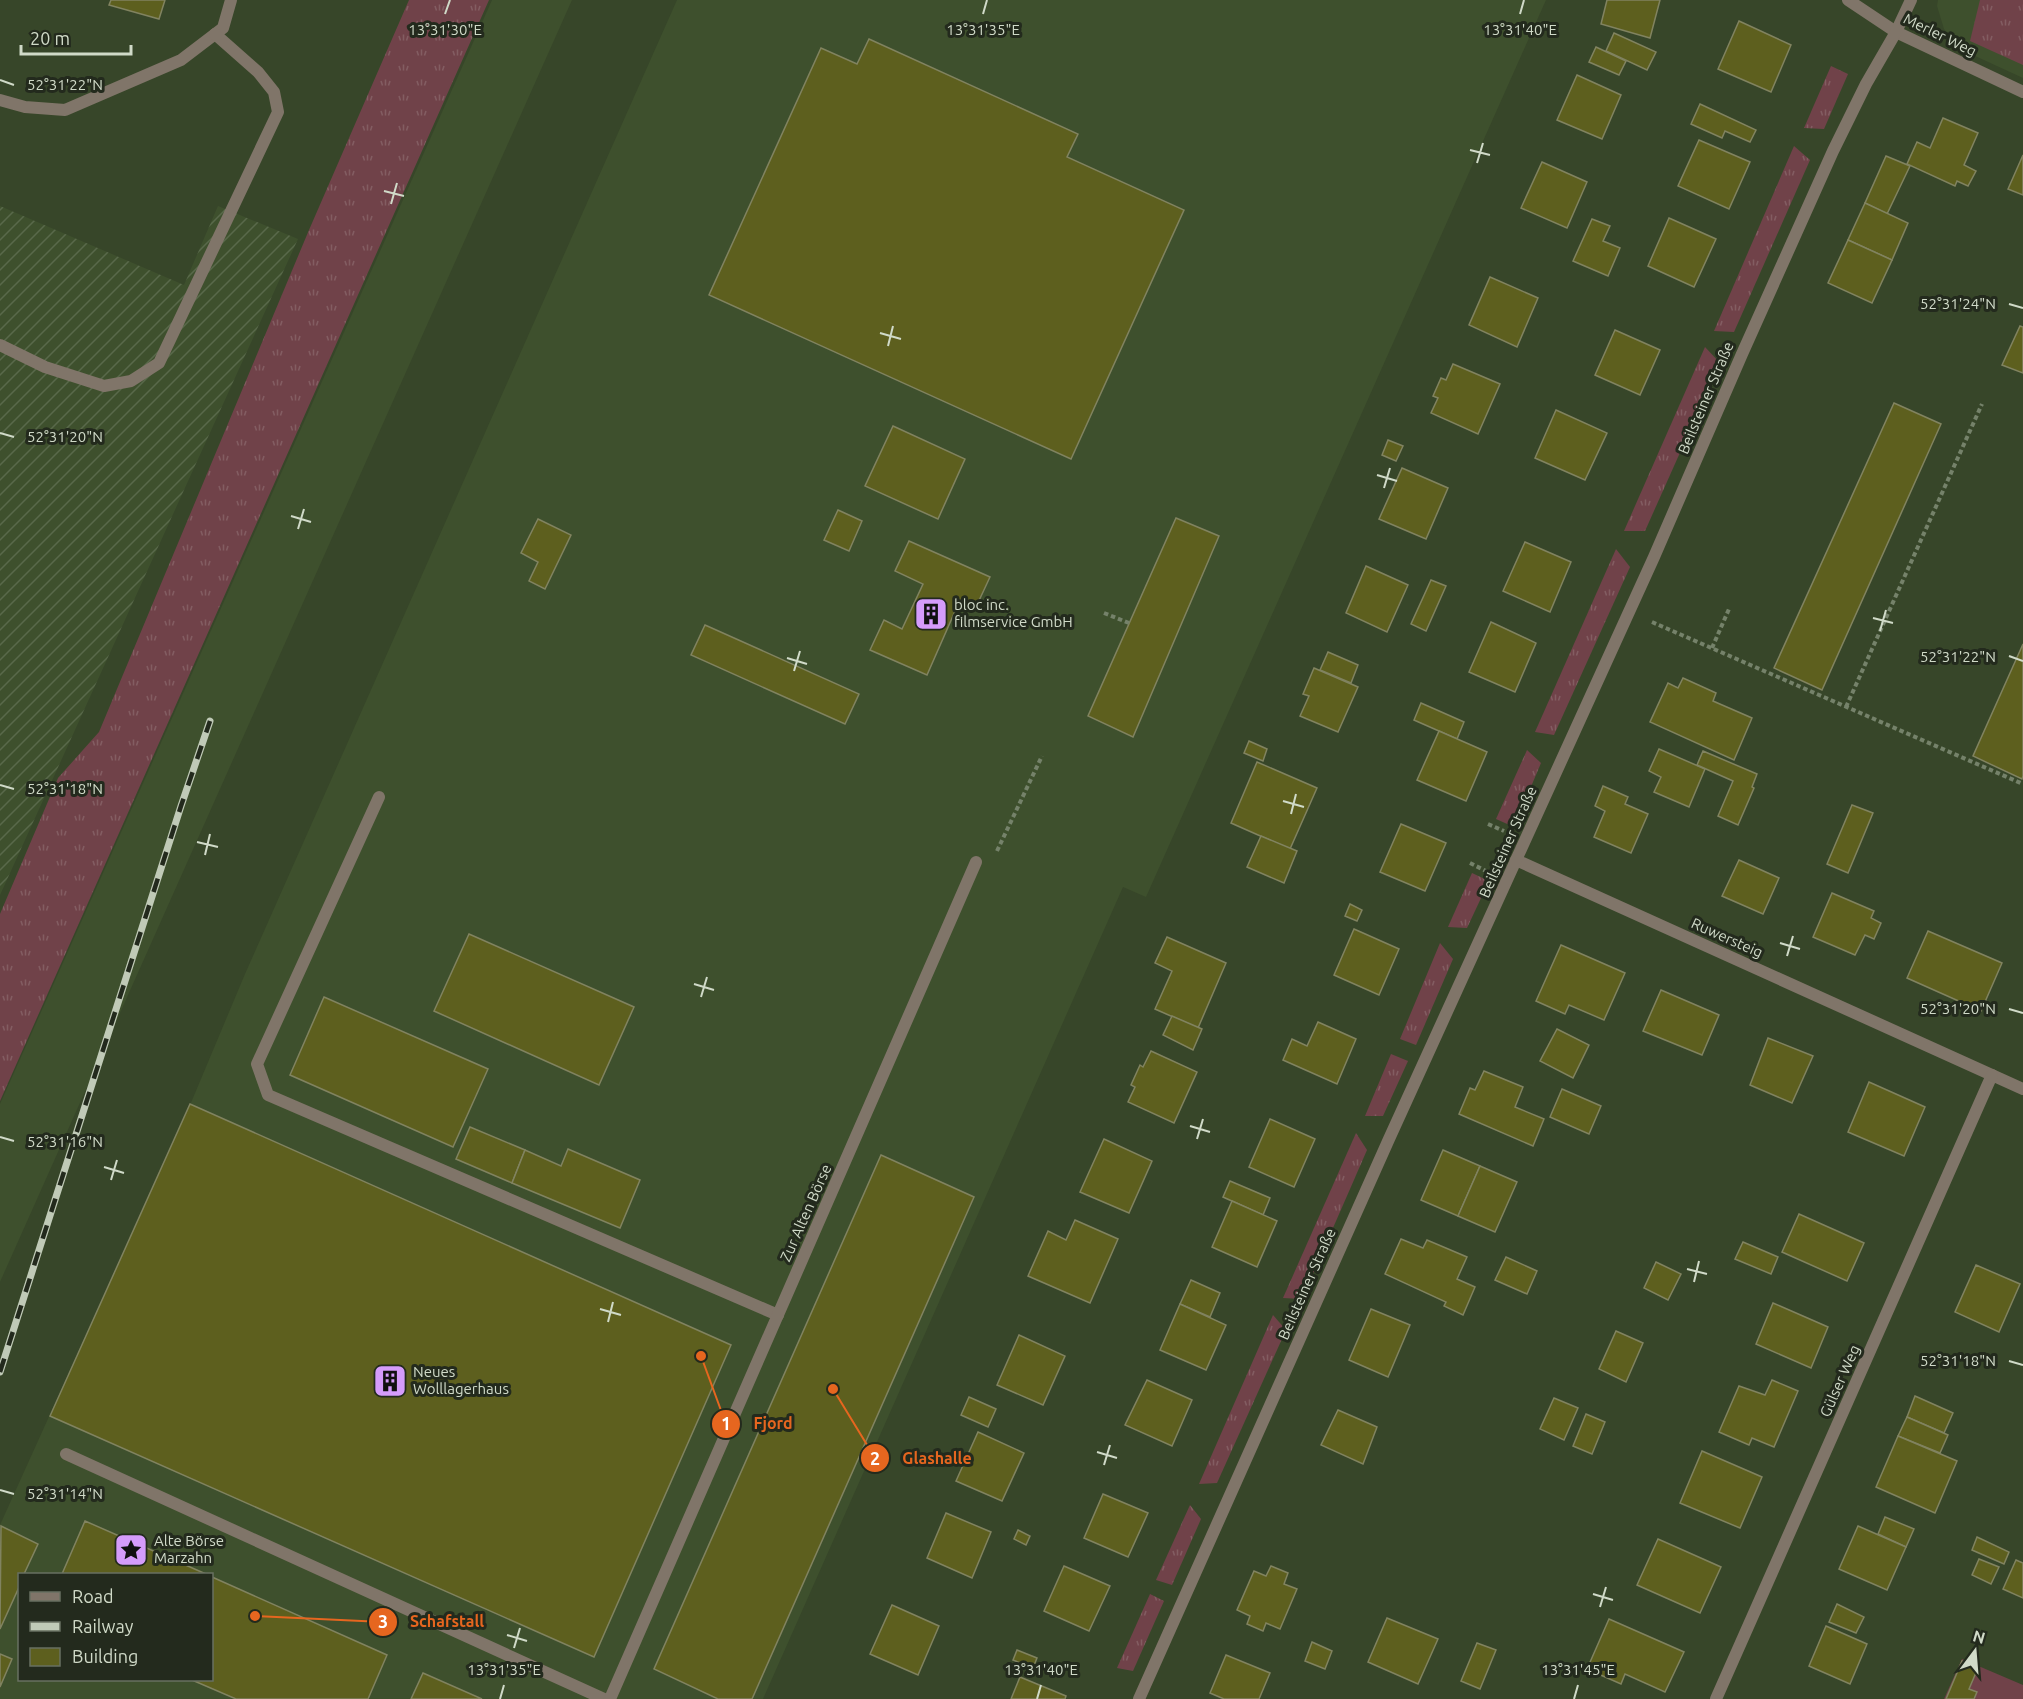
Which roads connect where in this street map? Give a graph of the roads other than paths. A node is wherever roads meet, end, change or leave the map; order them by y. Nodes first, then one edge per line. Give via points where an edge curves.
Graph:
1 (231, 0) edge
2 (1848, 0) edge
3 (1911, 0) edge
4 (1896, 32) junction
5 (215, 34) junction
6 (2023, 92) edge
7 (0, 100) edge
8 (0, 345) edge
9 (379, 797) dead end
10 (1516, 860) junction
11 (976, 862) road end
12 (1992, 1075) junction
13 (2023, 1089) edge
14 (778, 1315) junction
15 (66, 1454) dead end
16 (604, 1699) edge
17 (610, 1699) edge
18 (1139, 1699) edge
19 (1716, 1699) edge

1 - 5 street via 223,28
2 - 4 street, Merler Weg
3 - 4 street, Beilsteiner Straße
4 - 6 street, Merler Weg
4 - 10 street, Beilsteiner Straße via 1833,151
5 - 7 street via 181,60 65,110 25,107
5 - 8 street via 258,72 274,92 278,112 159,363 131,381 104,386 45,367
9 - 14 street via 256,1064 268,1095
10 - 12 street, Ruwersteig
10 - 18 street, Beilsteiner Straße
11 - 14 street, Zur Alten Börse
12 - 13 street, Ruwersteig
12 - 19 street, Gülser Weg
14 - 17 street, Zur Alten Börse
15 - 16 street

